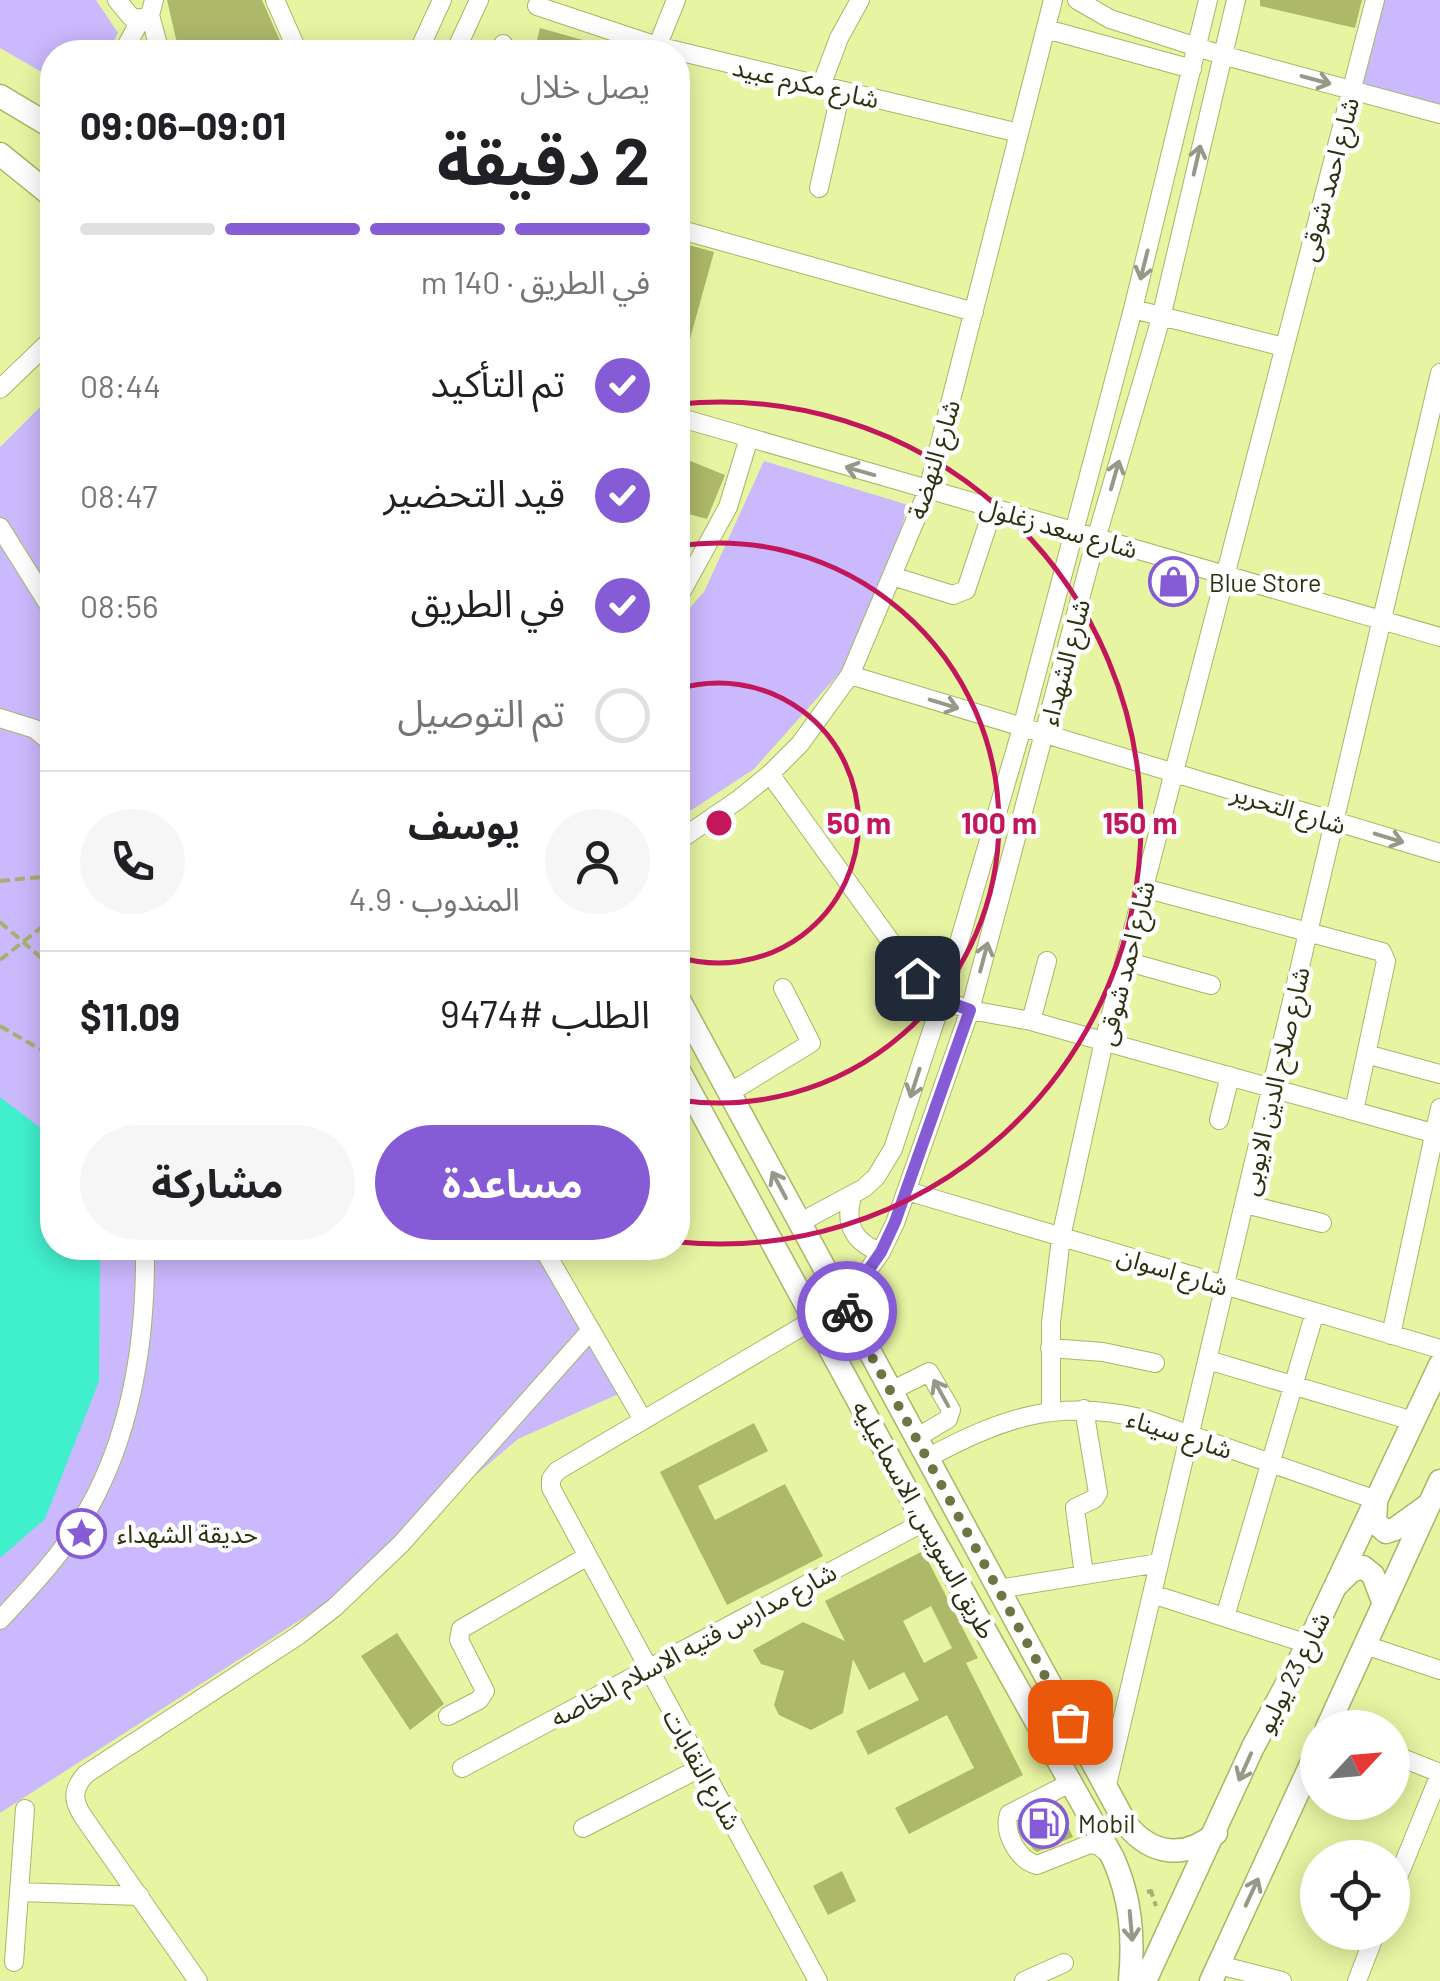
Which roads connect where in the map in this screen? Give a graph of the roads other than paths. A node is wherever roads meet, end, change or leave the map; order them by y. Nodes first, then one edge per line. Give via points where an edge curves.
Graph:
1 (117, 0) edge
2 (275, 0) edge
3 (442, 0) edge
4 (479, 0) edge
5 (676, 0) edge
6 (860, 0) edge
7 (1053, 0) edge
8 (1208, 0) edge
9 (1236, 0) edge
10 (1375, 0) edge
11 (1086, 3) edge
12 (537, 6) dead end
13 (148, 11) edge
14 (1046, 30) junction
15 (131, 40) edge
16 (156, 40) edge
17 (293, 40) edge
18 (424, 40) edge
19 (460, 40) edge
20 (629, 40) edge
21 (660, 40) edge
22 (1196, 45) junction
23 (1222, 55) junction
24 (690, 57) edge
25 (1192, 69) junction
26 (822, 86) junction
27 (1352, 90) junction
28 (842, 91) junction
29 (0, 96) edge
30 (1440, 114) edge
31 (40, 120) edge
32 (1019, 133) junction
33 (0, 154) edge
34 (40, 186) edge
35 (818, 188) dead end
36 (690, 232) edge
37 (1134, 308) junction
38 (974, 312) junction
39 (1161, 318) junction
40 (1284, 347) junction
41 (40, 351) edge
42 (1440, 372) edge
43 (0, 389) edge
44 (690, 421) edge
45 (749, 438) junction
46 (928, 490) junction
47 (993, 508) junction
48 (0, 527) edge
49 (1072, 532) junction
50 (1096, 539) junction
51 (1224, 574) junction
52 (690, 576) edge
53 (892, 576) junction
54 (40, 591) edge
55 (1382, 619) junction
56 (1440, 637) edge
57 (850, 676) junction
58 (0, 718) edge
59 (1022, 728) junction
60 (40, 733) edge
61 (1045, 734) junction
62 (770, 774) junction
63 (1174, 774) junction
64 (1335, 822) junction
65 (690, 833) edge
66 (1440, 853) edge
67 (1144, 888) junction
68 (1309, 932) junction
69 (1047, 960) dead end
70 (1125, 961) junction
71 (1211, 985) dead end
72 (783, 988) dead end
73 (942, 1000) junction
74 (970, 1010) junction
75 (690, 1020) edge
76 (1031, 1021) junction
77 (1104, 1041) junction
78 (1366, 1054) junction
79 (1440, 1074) edge
80 (1230, 1076) junction
81 (1272, 1088) junction
82 (690, 1091) edge
83 (729, 1093) junction
84 (1440, 1108) edge
85 (1354, 1111) junction
86 (1218, 1120) dead end
87 (1437, 1134) edge
88 (906, 1191) junction
89 (852, 1197) junction
90 (1245, 1204) junction
91 (799, 1223) junction
92 (1322, 1224) dead end
93 (1061, 1237) junction
94 (881, 1252) junction
95 (145, 1260) edge
96 (550, 1260) edge
97 (1226, 1286) junction
98 (844, 1305) junction
99 (1315, 1312) junction
100 (815, 1319) junction
101 (591, 1330) junction
102 (1391, 1335) junction
103 (1050, 1348) junction
104 (1440, 1350) edge
105 (1208, 1360) junction
106 (1156, 1363) dead end
107 (1440, 1364) edge
108 (1294, 1386) junction
109 (891, 1391) junction
110 (1084, 1409) junction
111 (1051, 1410) junction
112 (642, 1418) junction
113 (1413, 1421) junction
114 (1190, 1435) junction
115 (921, 1448) junction
116 (1271, 1463) junction
117 (1440, 1480) edge
118 (1376, 1500) junction
119 (1434, 1506) edge
120 (924, 1522) junction
121 (586, 1557) junction
122 (1160, 1563) junction
123 (1084, 1575) junction
124 (1335, 1587) junction
125 (998, 1589) junction
126 (1152, 1594) junction
127 (1384, 1604) junction
128 (1225, 1618) junction
129 (0, 1620) edge
130 (1308, 1644) junction
131 (1365, 1645) junction
132 (646, 1667) junction
133 (1440, 1670) edge
134 (1335, 1710) edge
135 (448, 1716) dead end
136 (1410, 1761) edge
137 (702, 1767) junction
138 (462, 1768) dead end
139 (1440, 1773) edge
140 (1072, 1782) junction
141 (1300, 1788) edge
142 (1106, 1789) junction
143 (24, 1809) dead end
144 (583, 1828) dead end
145 (1216, 1832) junction
146 (1138, 1838) junction
147 (1410, 1847) edge
148 (1113, 1858) junction
149 (18, 1892) junction
150 (140, 1896) junction
151 (1369, 1950) edge
152 (14, 1962) dead end
153 (1064, 1963) dead end
154 (1215, 1973) edge
155 (198, 1981) edge
156 (818, 1981) edge
157 (1024, 1981) edge
158 (1130, 1981) edge
159 (1145, 1981) edge
160 (1282, 1981) edge
161 (1356, 1981) edge

1 - 13 street via 131,17
2 - 17 street
3 - 18 street
4 - 19 street
5 - 21 street
6 - 26 street
7 - 14 street, شارع النهضة
8 - 22 street, شارع الشهداء
9 - 23 street, شارع الشهداء
10 - 27 street, شارع احمد شوقى
11 - 22 street via 1110,18
12 - 20 street, شارع مكرم عبيد
13 - 15 street
13 - 16 street
14 - 25 street
14 - 32 street, شارع النهضة
22 - 23 street
22 - 25 street, شارع الشهداء
23 -> 27 street
39 -> 23 street, شارع الشهداء
24 - 26 street, شارع مكرم عبيد
25 -> 37 street, شارع الشهداء
26 - 28 street, شارع مكرم عبيد
27 - 30 street
27 - 40 street, شارع احمد شوقى
28 - 32 street, شارع مكرم عبيد
28 - 35 street
29 - 31 main road
32 - 38 street, شارع النهضة
33 - 34 main road
36 - 38 street
37 - 39 street
37 - 49 street, شارع الشهداء
38 - 46 street, شارع النهضة
39 - 40 street
50 -> 39 street, شارع الشهداء
40 - 51 street, شارع احمد شوقى
41 - 43 street
42 - 55 street, شارع صلاح الدين الايوبى
44 - 45 street, شارع سعد زغلول
46 -> 45 street, شارع سعد زغلول
45 - 52 street via 728,507
46 - 47 street, شارع سعد زغلول
46 - 53 street, شارع النهضة
47 - 49 street, شارع سعد زغلول
47 - 53 street via 966,590 954,595
48 - 54 street
49 - 50 street, شارع سعد زغلول
49 - 59 street, شارع الشهداء
50 - 51 street, شارع سعد زغلول
50 - 61 street, شارع الشهداء
51 - 55 street, شارع سعد زغلول
51 - 63 street, شارع احمد شوقى
53 - 57 street, شارع النهضة
55 - 56 street, شارع سعد زغلول
55 - 64 street, شارع صلاح الدين الايوبى
57 -> 59 street, شارع التحرير
57 - 62 street, شارع النهضة
58 - 60 street
59 - 61 street, شارع التحرير
59 - 73 street, شارع الشهداء
61 - 63 street, شارع التحرير
74 -> 61 street, شارع الشهداء
62 - 65 street, شارع النهضة
62 - 73 street via 917,978
63 - 64 street, شارع التحرير
63 - 67 street, شارع احمد شوقى
64 -> 66 street, شارع التحرير
64 - 68 street, شارع صلاح الدين الايوبى
67 - 68 street
67 - 70 street, شارع احمد شوقى
68 - 78 street via 1385,956
68 - 81 street, شارع صلاح الدين الايوبى
69 - 76 street
70 - 71 street
70 - 77 street, شارع احمد شوقى
72 - 83 street via 812,1042
73 - 74 street
73 -> 89 street, شارع الشهداء via 893,1149 876,1177
74 - 76 street
74 - 88 street, شارع الشهداء
75 - 83 main road, طريق السويس, الاسماعيليه
76 - 77 street
77 - 80 street
77 - 93 street, شارع احمد شوقى
78 - 79 street
78 - 85 street
80 - 81 street
80 - 86 street
81 - 85 street
81 - 90 street, شارع صلاح الدين الايوبى
82 - 100 main road, طريق السويس, الاسماعيليه
91 -> 83 main road, طريق السويس, الاسماعيليه
84 - 87 street
85 - 87 street
87 - 102 street
88 - 93 street, شارع اسوان
88 - 94 street, شارع الشهداء
89 - 91 street, شارع الشهداء
89 - 94 street via 848,1211 856,1238
90 - 92 street
90 - 97 street, شارع صلاح الدين الايوبى
91 - 98 main road, طريق السويس, الاسماعيليه
93 - 97 street, شارع اسوان
93 - 103 street, شارع احمد شوقى
94 - 98 street, شارع الشهداء
95 - 129 street via 140,1346 114,1454 60,1553
96 - 101 street
97 - 99 street, شارع اسوان
97 - 105 street, شارع صلاح الدين الايوبى
98 - 109 main road, طريق السويس, الاسماعيليه
99 - 102 street, شارع اسوان
99 - 108 street
100 - 112 street
100 - 120 main road, طريق السويس, الاسماعيليه
101 - 112 street
101 - 150 street via 401,1544 335,1607 78,1782 76,1805
102 - 104 street, شارع اسوان
103 - 106 street
103 - 111 street, شارع احمد شوقى
105 - 108 street
105 - 114 street, شارع صلاح الدين الايوبى
107 - 113 main road, شارع 23 يوليو
108 - 113 street
108 - 116 street
109 - 115 main road, طريق السويس, الاسماعيليه
115 -> 109 street via 951,1410 929,1372
110 - 111 street, شارع سيناء
110 - 114 street, شارع سيناء via 1146,1419
110 - 123 street via 1098,1493 1075,1508
111 - 115 street, شارع سيناء
112 - 121 street, شارع النقابات via 551,1478 554,1498
113 - 118 main road, شارع 23 يوليو
114 - 116 street, شارع سيناء
114 - 122 street, شارع صلاح الدين الايوبى
115 - 125 main road, طريق السويس, الاسماعيليه
116 - 118 street, شارع سيناء
116 - 128 street
117 - 119 main road, شارع 23 يوليو
118 - 119 main road via 1375,1522 1386,1532
118 - 124 main road, شارع 23 يوليو
119 - 127 main road, شارع 23 يوليو
120 - 132 street, شارع مدارس فتيه الاسلام الخاصه
120 - 140 main road, طريق السويس, الاسماعيليه
121 - 132 street, شارع النقابات
121 - 135 street via 461,1629 459,1640 485,1691
122 - 123 street
122 - 126 street, شارع صلاح الدين الايوبى
123 - 125 street
124 - 127 main road via 1363,1568 1373,1575
124 - 130 main road, شارع 23 يوليو
125 - 142 main road, طريق السويس, الاسماعيليه
126 - 128 street
126 - 142 street, شارع صلاح الدين الايوبى
127 - 131 main road, شارع 23 يوليو
128 - 130 street
130 -> 145 main road, شارع 23 يوليو
131 - 133 street
131 - 134 main road, شارع 23 يوليو
132 - 137 street, شارع النقابات
132 - 138 street, شارع مدارس فتيه الاسلام الخاصه
136 - 139 street
137 - 144 street
137 - 156 street, شارع النقابات
139 - 147 street
140 - 148 main road, طريق السويس, الاسماعيليه
140 - 148 street via 1009,1814 1007,1830 1024,1860 1037,1865 1090,1844
154 -> 141 main road
142 - 146 main road, طريق السويس, الاسماعيليه
143 - 149 street
145 - 146 main road via 1175,1852
145 - 159 main road, شارع 23 يوليو
146 - 148 main road via 1126,1855
148 -> 158 main road, طريق السويس, الاسماعيليه via 1127,1896
149 - 150 street
149 - 152 street
150 - 155 street
151 - 161 street
153 - 157 street
154 - 160 street

